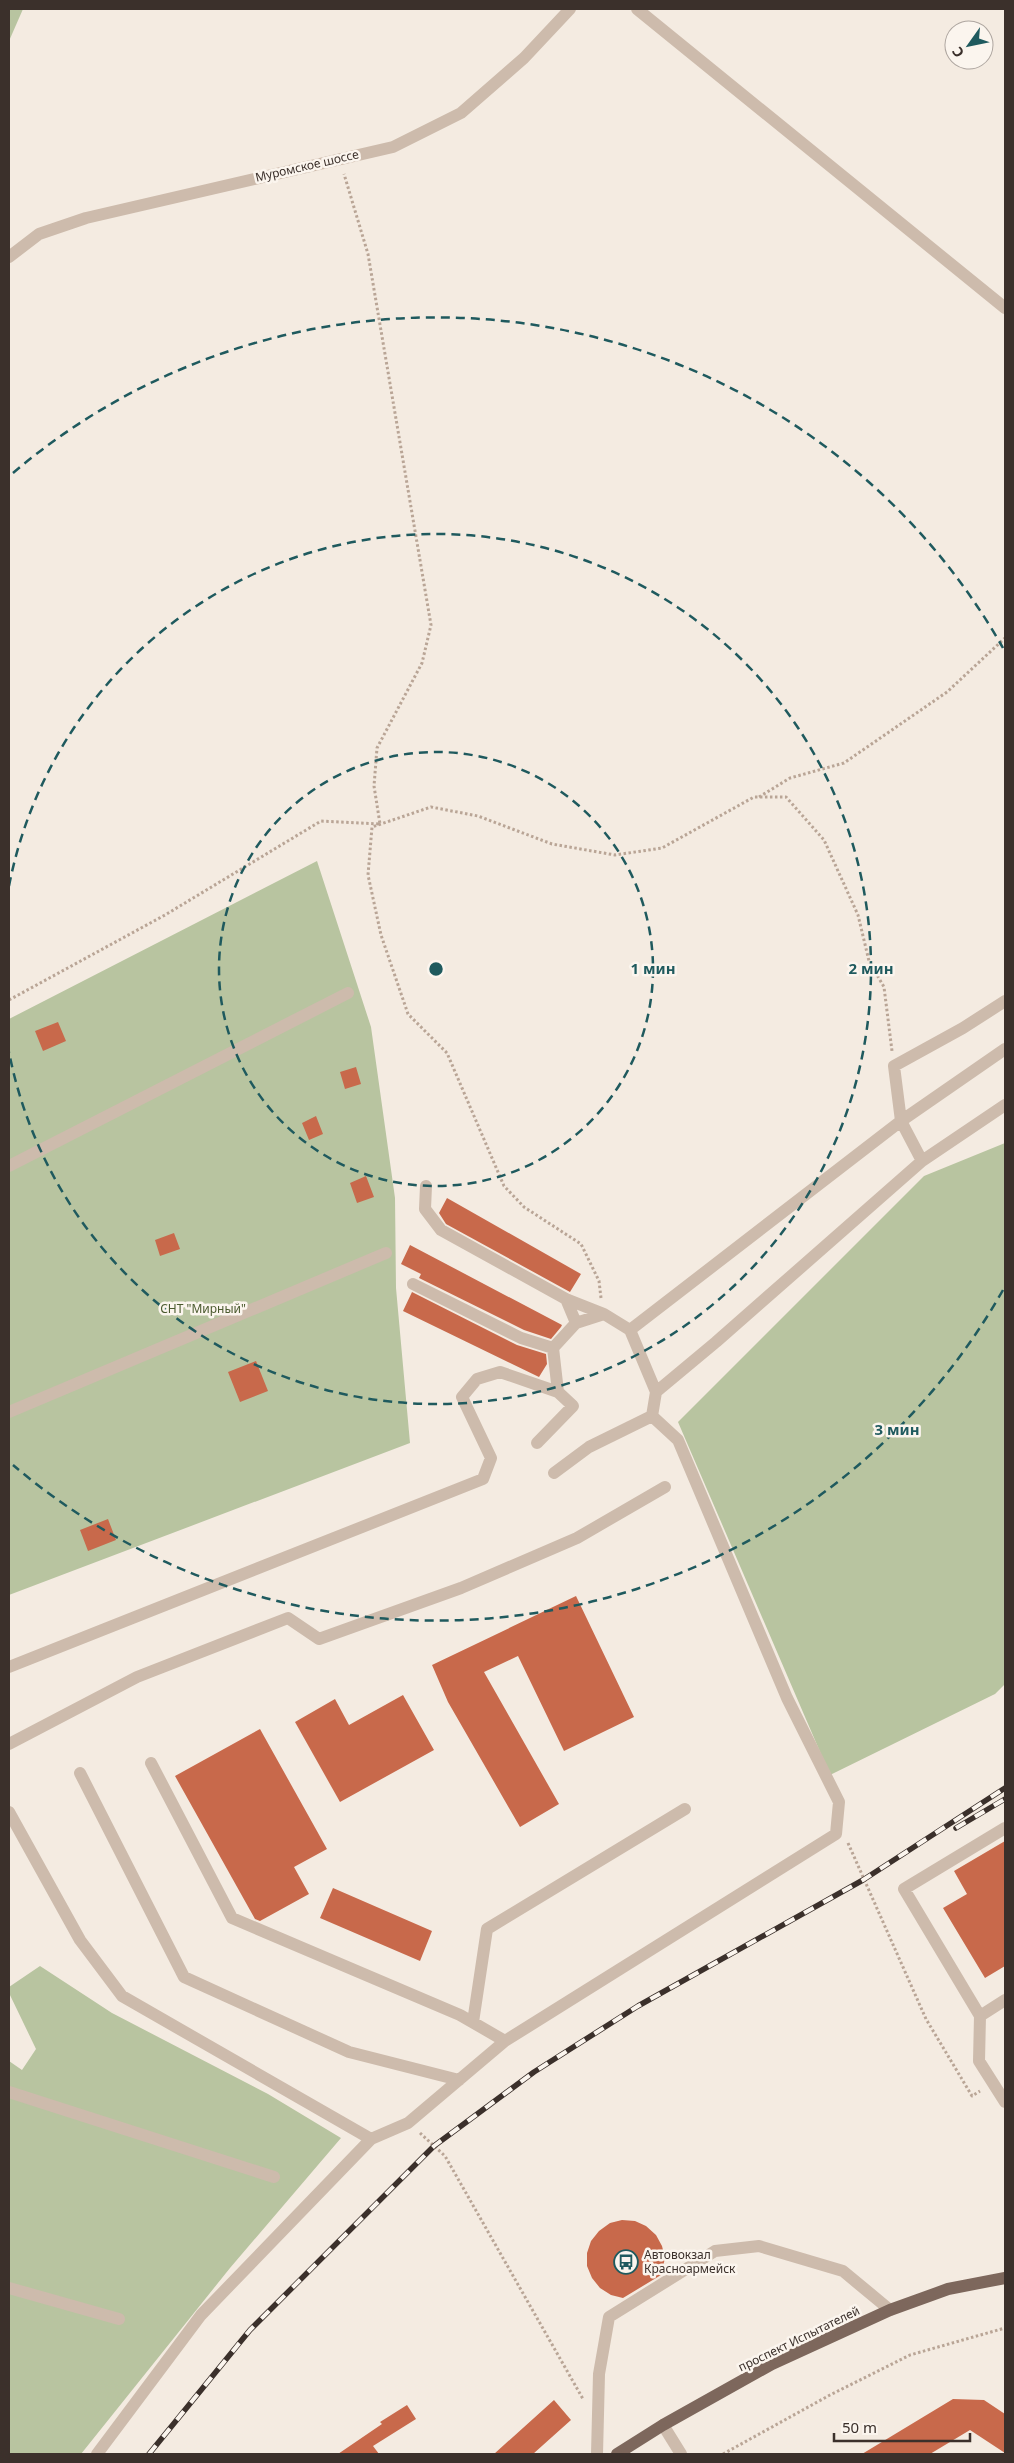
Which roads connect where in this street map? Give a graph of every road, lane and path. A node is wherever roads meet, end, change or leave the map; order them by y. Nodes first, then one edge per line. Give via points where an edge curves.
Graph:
1 (570, 9) edge
2 (637, 9) edge
3 (339, 159) junction
4 (9, 257) edge
5 (1005, 308) edge
6 (1005, 638) edge
7 (758, 797) junction
8 (380, 824) junction
9 (348, 993) dead end
10 (9, 1000) edge
11 (1005, 1002) edge
12 (1005, 1049) edge
13 (894, 1066) junction
14 (1005, 1105) edge
15 (901, 1121) junction
16 (922, 1161) junction
17 (9, 1166) edge
18 (426, 1186) dead end
19 (386, 1253) dead end
20 (413, 1284) dead end
21 (566, 1299) junction
22 (604, 1314) junction
23 (576, 1323) junction
24 (630, 1330) junction
25 (553, 1348) junction
26 (558, 1392) junction
27 (656, 1392) junction
28 (9, 1412) edge
29 (652, 1416) junction
30 (537, 1443) dead end
31 (554, 1472) dead end
32 (665, 1487) dead end
33 (9, 1667) edge
34 (9, 1744) edge
35 (151, 1763) dead end
36 (80, 1773) dead end
37 (685, 1809) dead end
38 (9, 1812) edge
39 (837, 1822) junction
40 (1005, 1828) edge
41 (1005, 2000) edge
42 (980, 2016) junction
43 (473, 2022) junction
44 (505, 2041) junction
45 (459, 2080) junction
46 (993, 2082) junction
47 (9, 2092) edge
48 (1005, 2102) edge
49 (408, 2123) junction
50 (371, 2139) junction
51 (274, 2177) dead end
52 (1005, 2278) edge
53 (9, 2288) edge
54 (890, 2310) junction
55 (119, 2319) dead end
56 (1005, 2328) edge
57 (583, 2399) dead end
58 (663, 2425) junction
59 (97, 2454) edge
60 (598, 2454) edge
61 (616, 2454) edge
62 (681, 2454) edge
63 (723, 2454) edge

1 - 3 street, Муромское шоссе via 524,58 461,113 393,147
2 - 5 street
3 - 4 street, Муромское шоссе via 86,218 38,234
3 - 8 path via 368,254 431,625 422,664 377,748 374,786
6 - 7 path via 947,692 844,764 790,778
7 - 8 path via 662,848 615,855 552,844 478,816 430,807
7 - 13 path via 786,798 824,840 858,915 870,961 884,988
8 - 10 path via 321,821 165,915
8 - 22 path via 372,827 368,875 381,935 408,1014 447,1053 504,1186 524,1207 581,1244 599,1281
9 - 17 street
11 - 13 street
12 - 15 street
13 - 15 street
14 - 16 street
15 - 16 street
15 - 24 street
16 - 27 street
18 - 21 street via 425,1210 441,1230
19 - 28 street
20 - 25 street via 521,1338
21 - 22 street
21 - 23 street
22 - 23 street
22 - 24 street
23 - 25 street
24 - 27 street
25 - 26 street
26 - 30 street via 573,1406
26 - 33 street via 500,1372 477,1379 462,1397 492,1458 483,1479
27 - 29 street
29 - 31 street via 589,1447
29 - 39 street via 678,1440 786,1698 839,1802
32 - 34 street via 577,1538 461,1588 319,1640 288,1618 137,1677
35 - 43 street via 232,1918
36 - 45 street via 184,1977 350,2052
37 - 43 street via 487,1929
38 - 50 street via 80,1940 122,1996
39 - 44 street via 836,1834
39 - 46 path via 926,2019 972,2096
40 - 42 street via 904,1888
41 - 42 street
42 - 46 street via 979,2061
43 - 44 street
44 - 45 street
45 - 49 street
46 - 48 street
47 - 51 street
49 - 50 street
49 - 57 path via 445,2156
50 - 59 street via 201,2315
52 - 54 main road, проспект Испытателей via 948,2289
53 - 55 street
54 - 58 main road, проспект Испытателей via 772,2364
54 - 60 street via 843,2272 759,2246 715,2251 608,2317 599,2374
56 - 63 path via 910,2355
58 - 61 main road, проспект Испытателей
58 - 62 street

